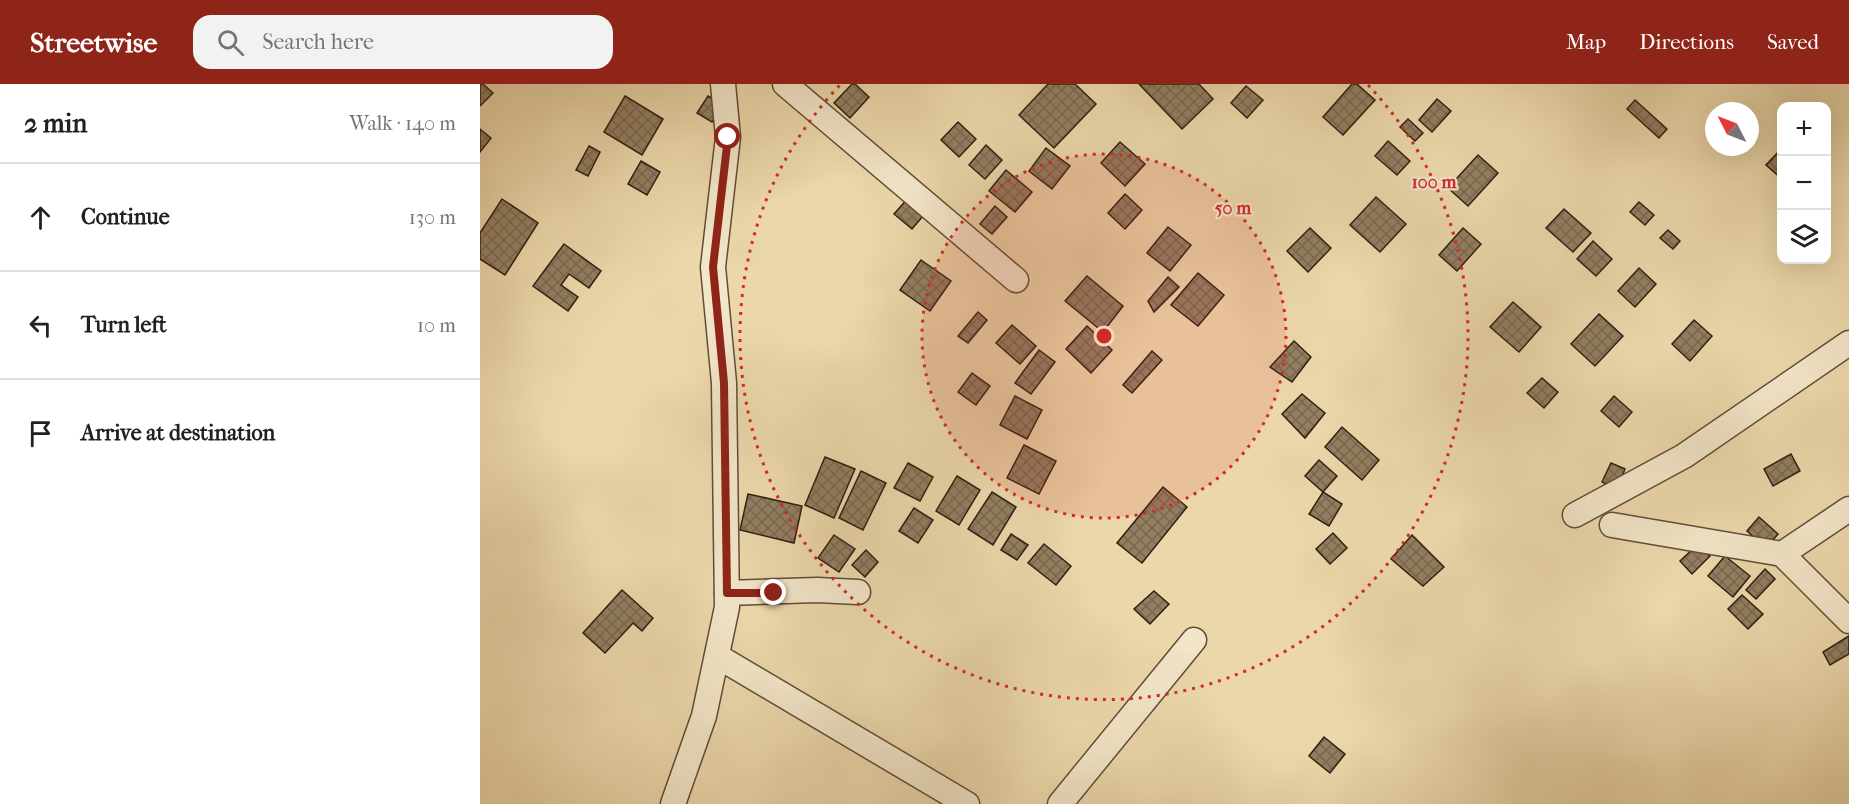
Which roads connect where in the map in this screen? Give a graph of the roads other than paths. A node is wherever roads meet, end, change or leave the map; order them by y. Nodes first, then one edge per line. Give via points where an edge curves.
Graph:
1 (723, 84) edge
2 (785, 84) edge
3 (1016, 280) dead end
4 (1849, 343) edge
5 (1849, 509) edge
6 (1575, 515) dead end
7 (1612, 525) dead end
8 (1782, 554) junction
9 (858, 592) dead end
10 (727, 593) junction
11 (1849, 621) edge
12 (1194, 640) dead end
13 (717, 656) junction
14 (674, 804) edge
15 (967, 804) edge
16 (1060, 804) edge

1 - 10 street via 728,137 713,267 724,383
2 - 3 street
4 - 6 street via 1684,456
5 - 8 street
7 - 8 street
8 - 11 street
9 - 10 street
10 - 13 street
12 - 16 street
13 - 14 street via 705,717
13 - 15 street

